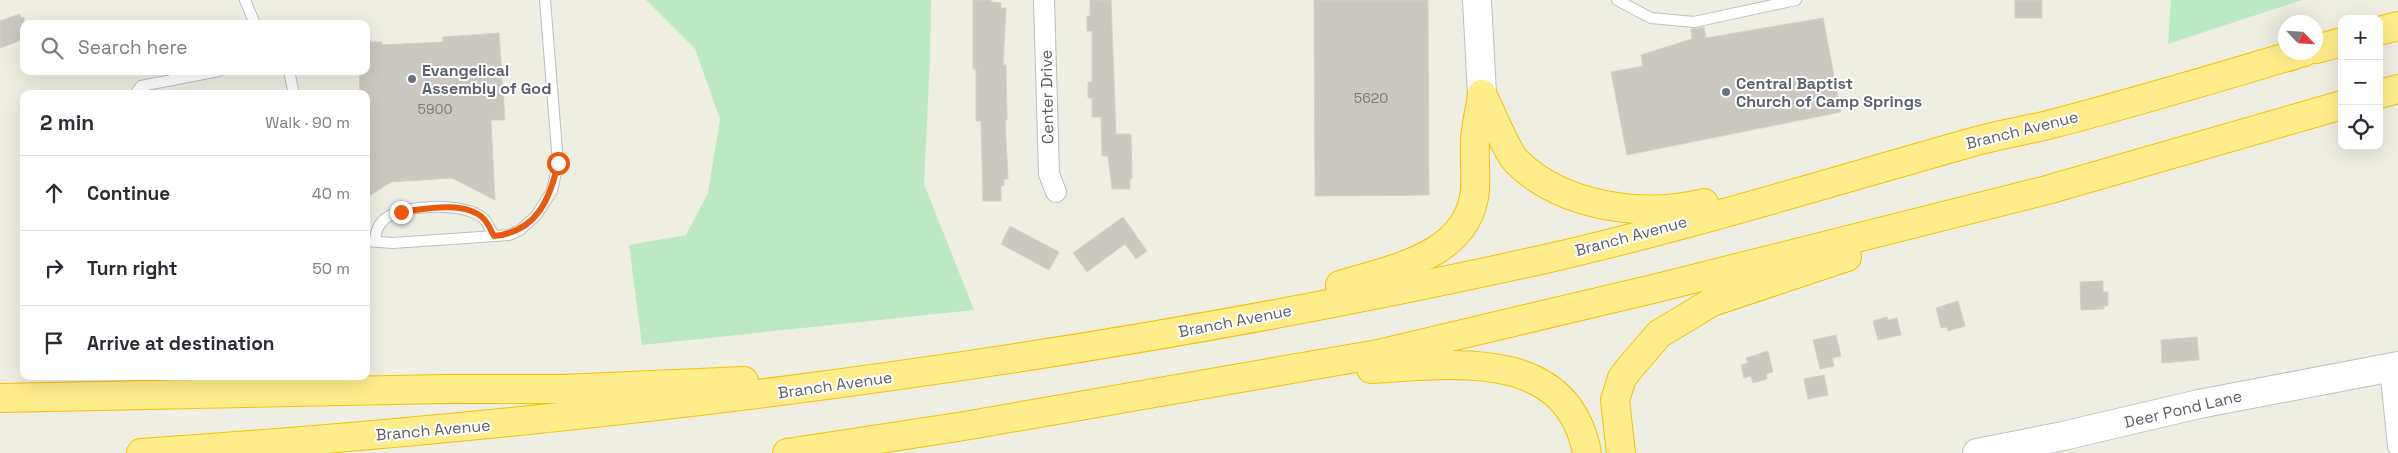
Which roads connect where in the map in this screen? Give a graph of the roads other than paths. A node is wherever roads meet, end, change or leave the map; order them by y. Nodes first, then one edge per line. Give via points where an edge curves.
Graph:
1 (245, 0) edge
2 (545, 0) edge
3 (1044, 0) edge
4 (1477, 0) edge
5 (1617, 0) edge
6 (1796, 0) edge
7 (253, 20) edge
8 (2398, 26) edge
9 (2383, 30) edge
10 (2338, 43) edge
11 (2323, 47) edge
12 (2278, 59) edge
13 (198, 75) edge
14 (290, 75) edge
15 (2398, 89) edge
16 (138, 90) edge
17 (293, 90) edge
18 (2383, 93) edge
19 (1482, 94) junction
20 (2398, 98) edge
21 (2383, 100) edge
22 (2338, 108) edge
23 (1898, 163) junction
24 (2047, 190) junction
25 (1056, 192) dead end
26 (494, 236) junction
27 (370, 241) edge
28 (1209, 326) junction
29 (2394, 367) edge
30 (945, 370) junction
31 (1235, 378) junction
32 (0, 398) edge
33 (2398, 446) edge
34 (1622, 449) edge
35 (141, 453) edge
36 (787, 453) edge
37 (1587, 453) edge
38 (1977, 453) edge

1 - 7 lane
2 - 26 lane via 558,163 552,191 535,216 520,230
3 - 25 street, Center Drive via 1048,174
4 - 19 street
5 - 6 lane via 1651,18 1694,22
8 - 9 highway
10 - 11 highway
12 - 23 highway, Branch Avenue
13 - 16 lane via 141,86
14 - 17 lane
15 - 18 highway
19 - 23 highway via 1515,161 1545,184 1584,200 1645,210 1700,204 1871,162
19 - 28 highway via 1475,140 1475,192 1468,216 1454,237 1430,256
20 - 21 highway
22 - 24 highway
23 - 28 highway, Branch Avenue via 1546,258
24 - 31 highway via 1491,329 1378,354
24 - 34 highway via 1712,302 1680,321 1659,334 1622,378 1615,400
26 - 27 lane via 393,243
26 - 27 lane via 484,219 469,210 439,206 401,212 387,218
28 - 30 highway, Branch Avenue
29 - 33 street
29 - 38 street, Deer Pond Lane via 2328,377
30 - 32 highway via 562,389
30 - 35 highway, Branch Avenue via 545,420
31 - 36 highway
31 - 37 highway via 1423,366 1485,367 1520,373 1558,393 1573,412

